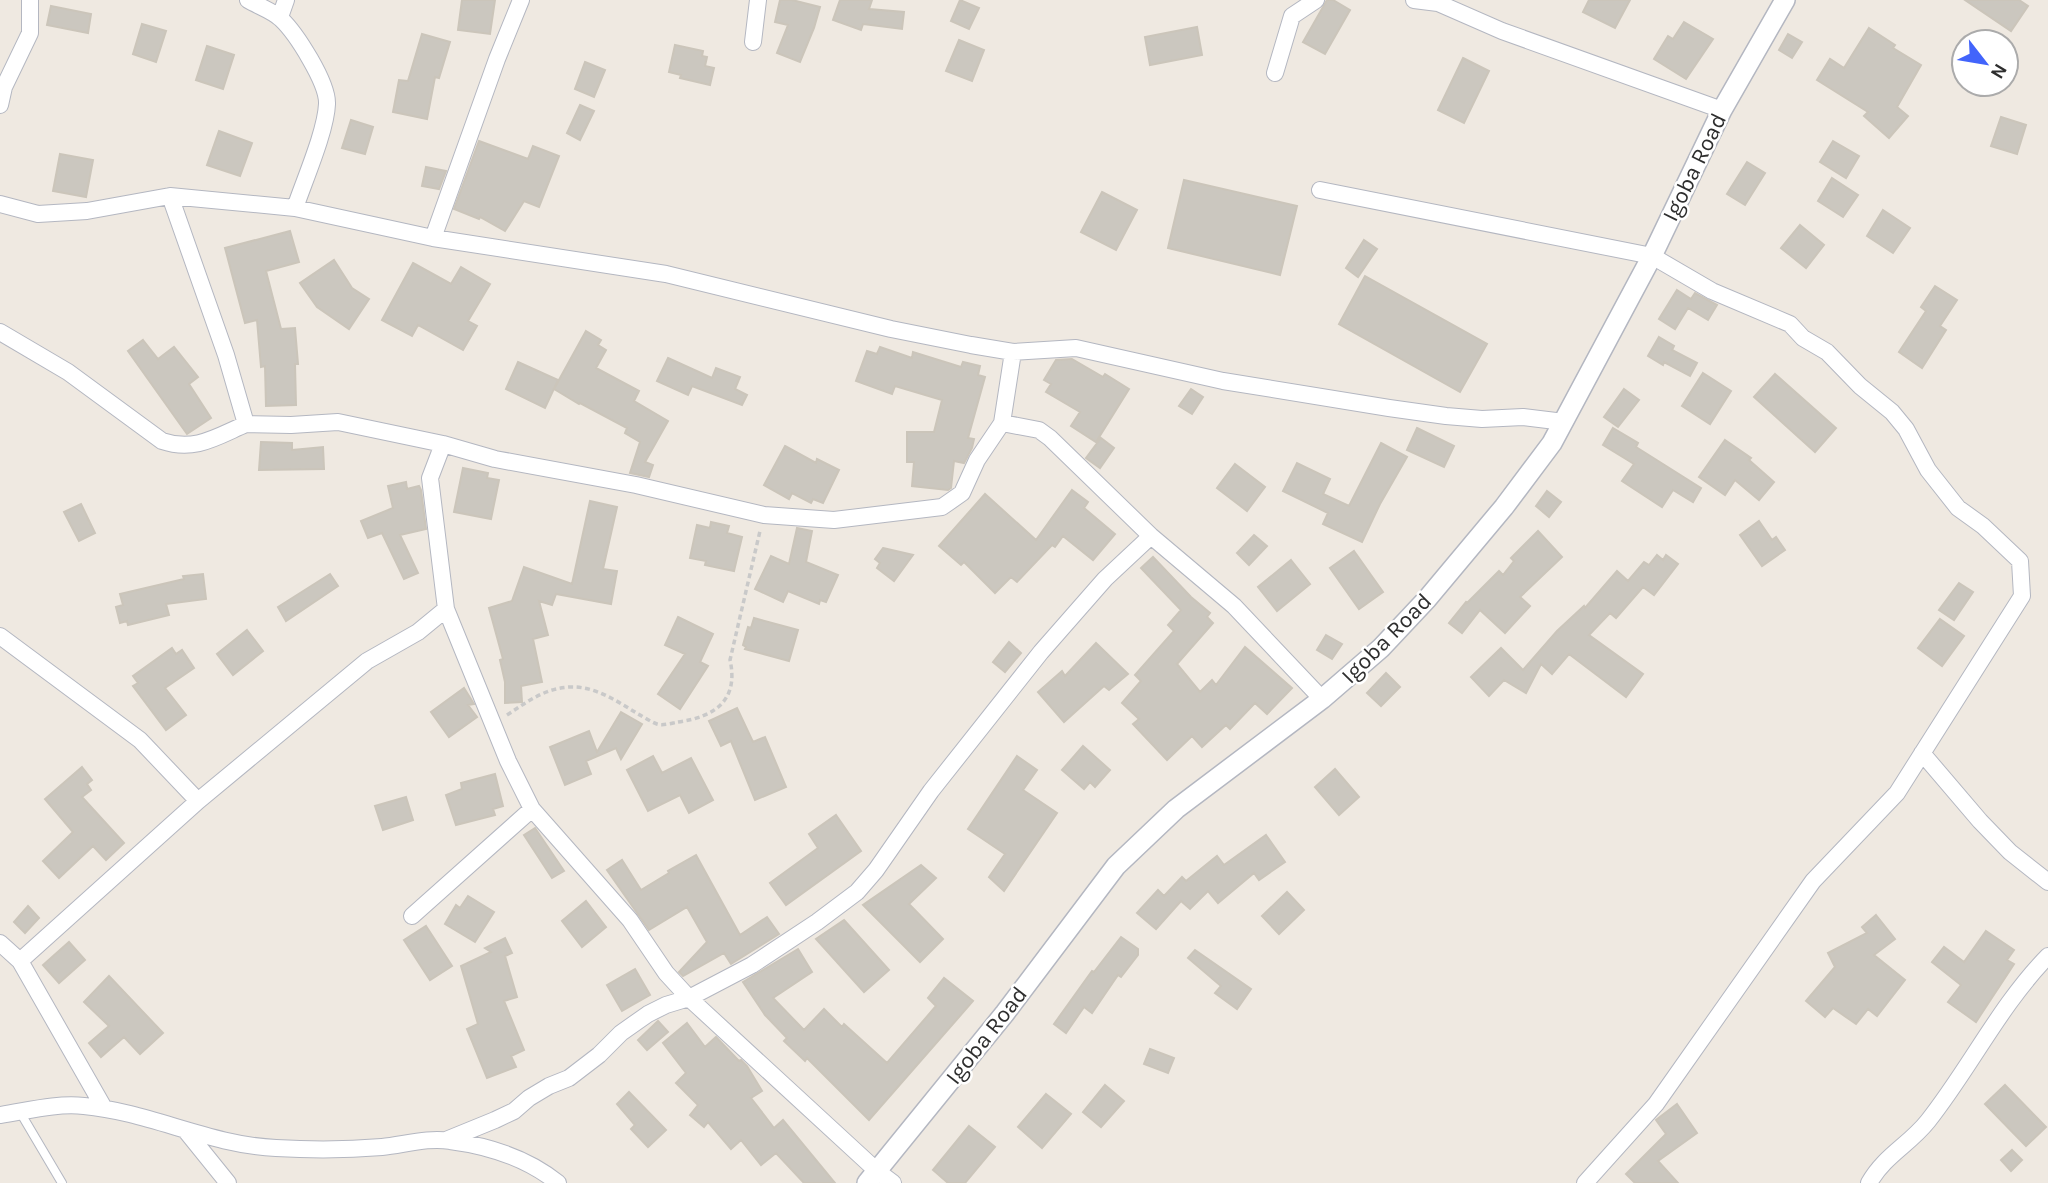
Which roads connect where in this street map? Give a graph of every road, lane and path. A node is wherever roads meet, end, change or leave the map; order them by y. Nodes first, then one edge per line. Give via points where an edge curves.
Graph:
1 (30, 0) edge
2 (248, 0) edge
3 (286, 0) edge
4 (521, 0) edge
5 (758, 0) edge
6 (1316, 0) edge
7 (1414, 0) edge
8 (1785, 0) edge
9 (280, 18) junction
10 (753, 42) dead end
11 (1275, 73) dead end
12 (0, 105) edge
13 (1722, 110) junction
14 (1320, 190) dead end
15 (170, 197) junction
16 (0, 204) edge
17 (295, 208) junction
18 (433, 238) junction
19 (1652, 256) junction
20 (0, 332) edge
21 (1013, 352) junction
22 (1564, 422) junction
23 (1002, 423) junction
24 (246, 424) junction
25 (443, 443) junction
26 (764, 515) junction
27 (1151, 536) junction
28 (446, 609) junction
29 (0, 636) edge
30 (1322, 699) junction
31 (494, 724) junction
32 (1922, 752) junction
33 (198, 801) junction
34 (532, 809) junction
35 (2048, 882) edge
36 (412, 916) dead end
37 (0, 943) edge
38 (2048, 956) edge
39 (20, 961) junction
40 (689, 998) junction
41 (104, 1108) junction
42 (20, 1112) junction
43 (0, 1115) edge
44 (186, 1131) junction
45 (446, 1140) junction
46 (872, 1177) edge
47 (62, 1183) edge
48 (228, 1183) edge
49 (558, 1183) edge
50 (893, 1183) edge
51 (1585, 1183) edge
52 (1868, 1183) edge

1 - 12 street via 30,33
2 - 9 street
3 - 9 street
4 - 18 street
5 - 10 street
6 - 11 street via 1292,16
7 - 13 street via 1438,3 1526,40
8 - 13 street, Igoba Road
9 - 17 street via 301,45 327,102
13 - 19 street, Igoba Road
14 - 19 street
15 - 16 street via 38,214
15 - 17 street
15 - 24 street
17 - 18 street
18 - 21 street via 666,274 891,329
19 - 22 street, Igoba Road
19 - 32 street via 1712,291 1790,324 1827,352 1892,412 1958,508 2020,561 2022,596
20 - 24 street via 68,372 162,441 196,445
21 - 22 street via 1076,348 1223,381 1401,410
21 - 23 street
22 - 30 street, Igoba Road via 1504,507 1426,599 1381,648
23 - 26 street via 962,493 942,507 834,520
23 - 27 street via 1039,430 1050,438
24 - 25 street via 338,422
25 - 26 street via 495,459
25 - 28 street via 430,478
26 - 31 path via 730,660 731,684 715,712 659,725 602,693 571,687 543,692
27 - 30 street via 1234,607
27 - 40 street via 1048,643 857,892 752,965
28 - 31 street
28 - 33 street via 418,632 367,661
29 - 33 street via 140,740
30 - 46 street, Igoba Road via 1176,809 1116,866
31 - 34 street
32 - 35 street via 2002,844
32 - 51 street via 1897,793 1813,881 1656,1104
33 - 39 street
34 - 36 street
34 - 40 street via 629,920
37 - 39 street
38 - 52 street via 2014,996 1927,1122 1883,1161
39 - 41 street
40 - 45 street via 648,1014 569,1078 514,1111
40 - 46 street
41 - 42 street via 61,1106
41 - 44 street
42 - 43 street
42 - 47 lane
44 - 45 street via 221,1141 295,1149 343,1150
44 - 48 street
45 - 49 street via 493,1148
46 - 50 street

